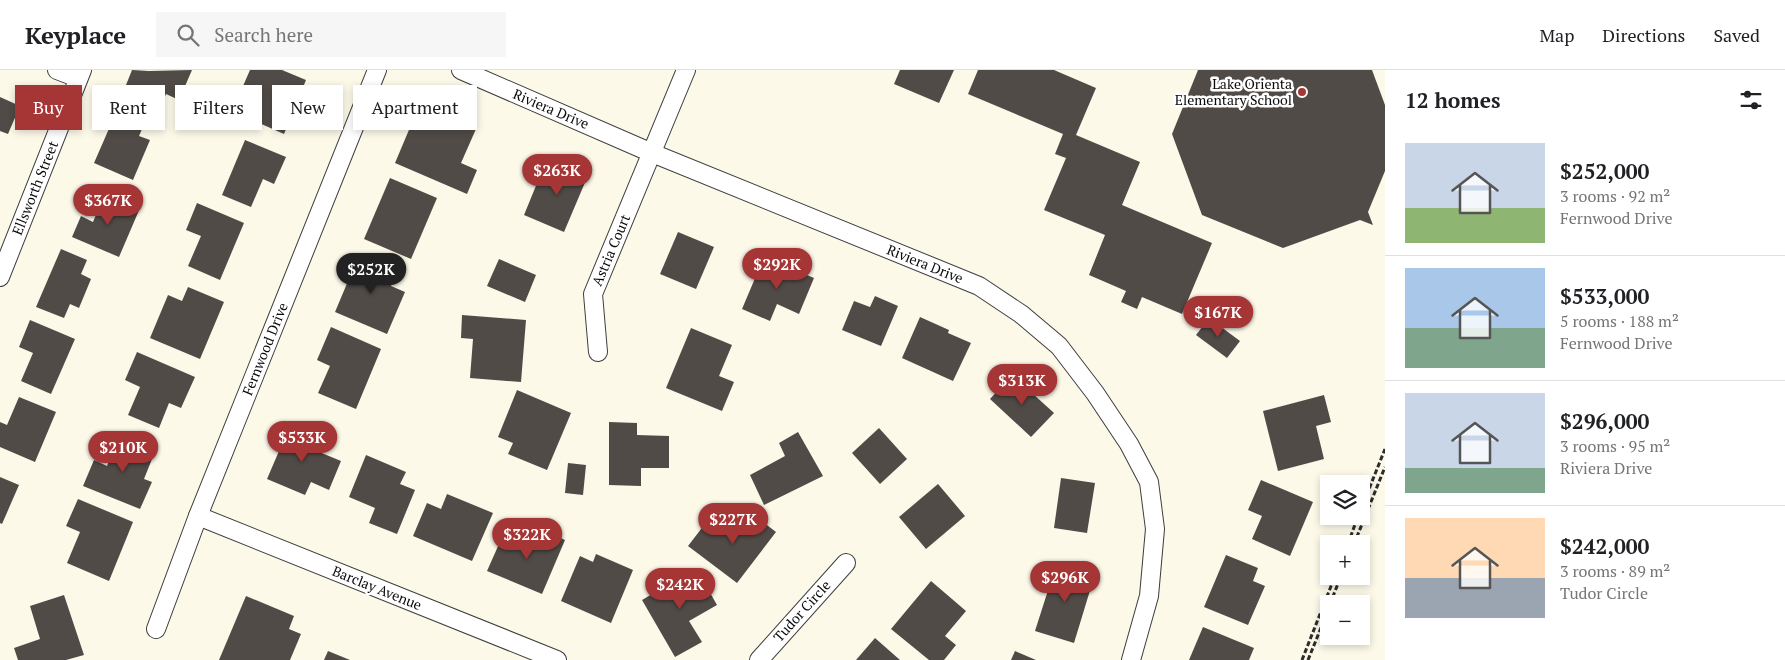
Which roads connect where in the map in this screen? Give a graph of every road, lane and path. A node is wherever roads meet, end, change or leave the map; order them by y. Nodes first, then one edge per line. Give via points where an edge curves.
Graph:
1 (57, 70) edge
2 (377, 70) edge
3 (460, 70) edge
4 (686, 70) edge
5 (80, 74) edge
6 (652, 152) junction
7 (0, 277) edge
8 (598, 352) dead end
9 (1385, 449) edge
10 (1385, 466) edge
11 (1370, 486) edge
12 (198, 516) junction
13 (1358, 535) edge
14 (846, 563) dead end
15 (1331, 585) edge
16 (156, 630) dead end
17 (1320, 630) edge
18 (557, 660) edge
19 (759, 660) edge
20 (1130, 660) edge
21 (1302, 660) edge
22 (1308, 660) edge

1 - 5 street
2 - 12 street, Fernwood Drive
3 - 6 street, Riviera Drive
4 - 6 street, Astria Court
5 - 7 street, Ellsworth Street
6 - 8 street, Astria Court via 593,294
6 - 20 street, Riviera Drive via 979,286 1021,314 1059,346 1130,444 1149,482 1155,529 1149,596
9 - 11 path
10 - 13 path
12 - 16 street, Fernwood Drive
12 - 18 street, Barclay Avenue
14 - 19 street, Tudor Circle
15 - 21 path
17 - 22 path

